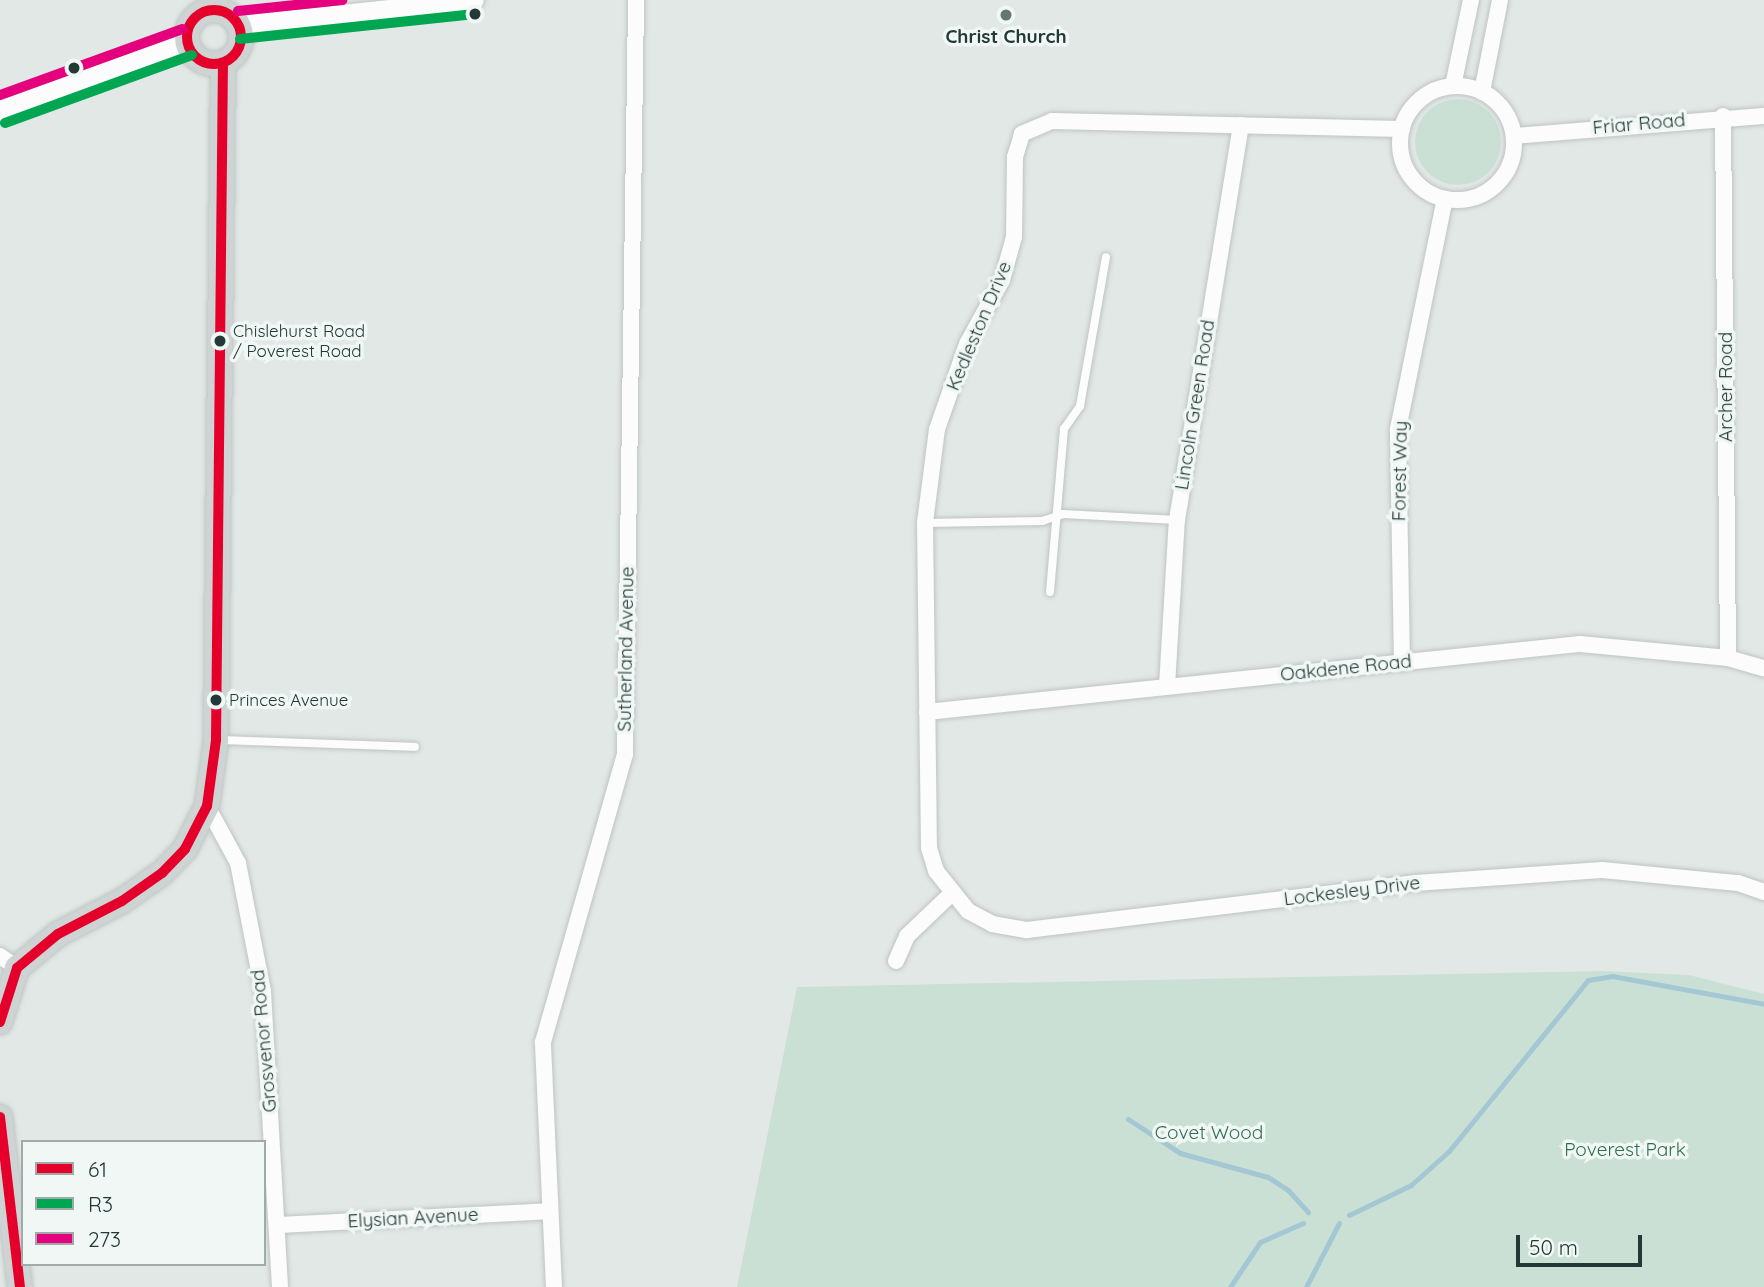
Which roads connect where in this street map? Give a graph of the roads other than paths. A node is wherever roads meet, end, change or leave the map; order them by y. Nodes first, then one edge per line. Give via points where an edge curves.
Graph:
1 (474, 0) edge
2 (636, 0) edge
3 (1471, 0) edge
4 (1500, 0) edge
5 (201, 6) edge
6 (239, 25) junction
7 (187, 42) junction
8 (223, 63) junction
9 (1453, 86) junction
10 (1482, 92) junction
11 (0, 110) edge
12 (1724, 116) junction
13 (1764, 116) edge
14 (1241, 125) junction
15 (1402, 129) junction
16 (1514, 136) junction
17 (1445, 199) junction
18 (1106, 257) dead end
19 (1054, 518) junction
20 (1177, 520) junction
21 (925, 523) junction
22 (1050, 592) dead end
23 (1728, 658) junction
24 (1402, 663) junction
25 (1764, 668) edge
26 (1167, 686) junction
27 (927, 712) junction
28 (216, 740) junction
29 (415, 747) dead end
30 (207, 806) junction
31 (1764, 892) edge
32 (950, 895) junction
33 (896, 961) dead end
34 (9, 962) edge
35 (0, 1022) edge
36 (0, 1117) edge
37 (3, 1176) edge
38 (550, 1211) junction
39 (277, 1225) junction
40 (20, 1287) edge
41 (280, 1287) edge
42 (554, 1287) edge

1 - 6 street
2 - 38 street, Sutherland Avenue via 625,754 543,1042
3 - 9 street
4 - 10 street
5 - 6 main road via 223,12
5 - 7 main road via 190,23
6 - 8 main road via 241,44
7 - 8 main road via 204,63
7 - 11 street
8 - 28 main road
9 - 10 street
9 - 15 street via 1420,100
10 - 16 street via 1503,111
12 - 13 street, Friar Road
12 - 16 street, Friar Road
12 - 23 street, Archer Road
14 - 15 street, Kedleston Drive
14 - 20 street, Lincoln Green Road
14 - 21 street, Kedleston Drive via 1052,121 1022,134 1015,157 1014,237 1002,280 967,344 937,429
15 - 17 street via 1400,148 1409,173 1428,192
16 - 17 street via 1507,172 1496,186 1463,200
17 - 24 street, Forest Way via 1398,429
18 - 19 lane via 1080,406 1064,429
19 - 20 lane
19 - 21 lane
19 - 22 lane
20 - 26 street, Lincoln Green Road
21 - 27 street, Kedleston Drive
23 - 24 street, Oakdene Road via 1580,644
23 - 25 street, Oakdene Road
24 - 26 street, Oakdene Road
26 - 27 street, Oakdene Road
27 - 32 street, Kedleston Drive via 929,848
28 - 29 lane
28 - 30 main road
30 - 34 main road via 185,849 162,873 122,901
30 - 39 street, Grosvenor Road via 238,863 263,992
31 - 32 street, Lockesley Drive via 1738,883 1602,870 1416,883 1027,930 992,924
32 - 33 street via 907,936
34 - 35 main road
36 - 37 main road
37 - 40 main road
38 - 39 street, Elysian Avenue
38 - 42 street, Sutherland Avenue
39 - 41 street, Grosvenor Road

